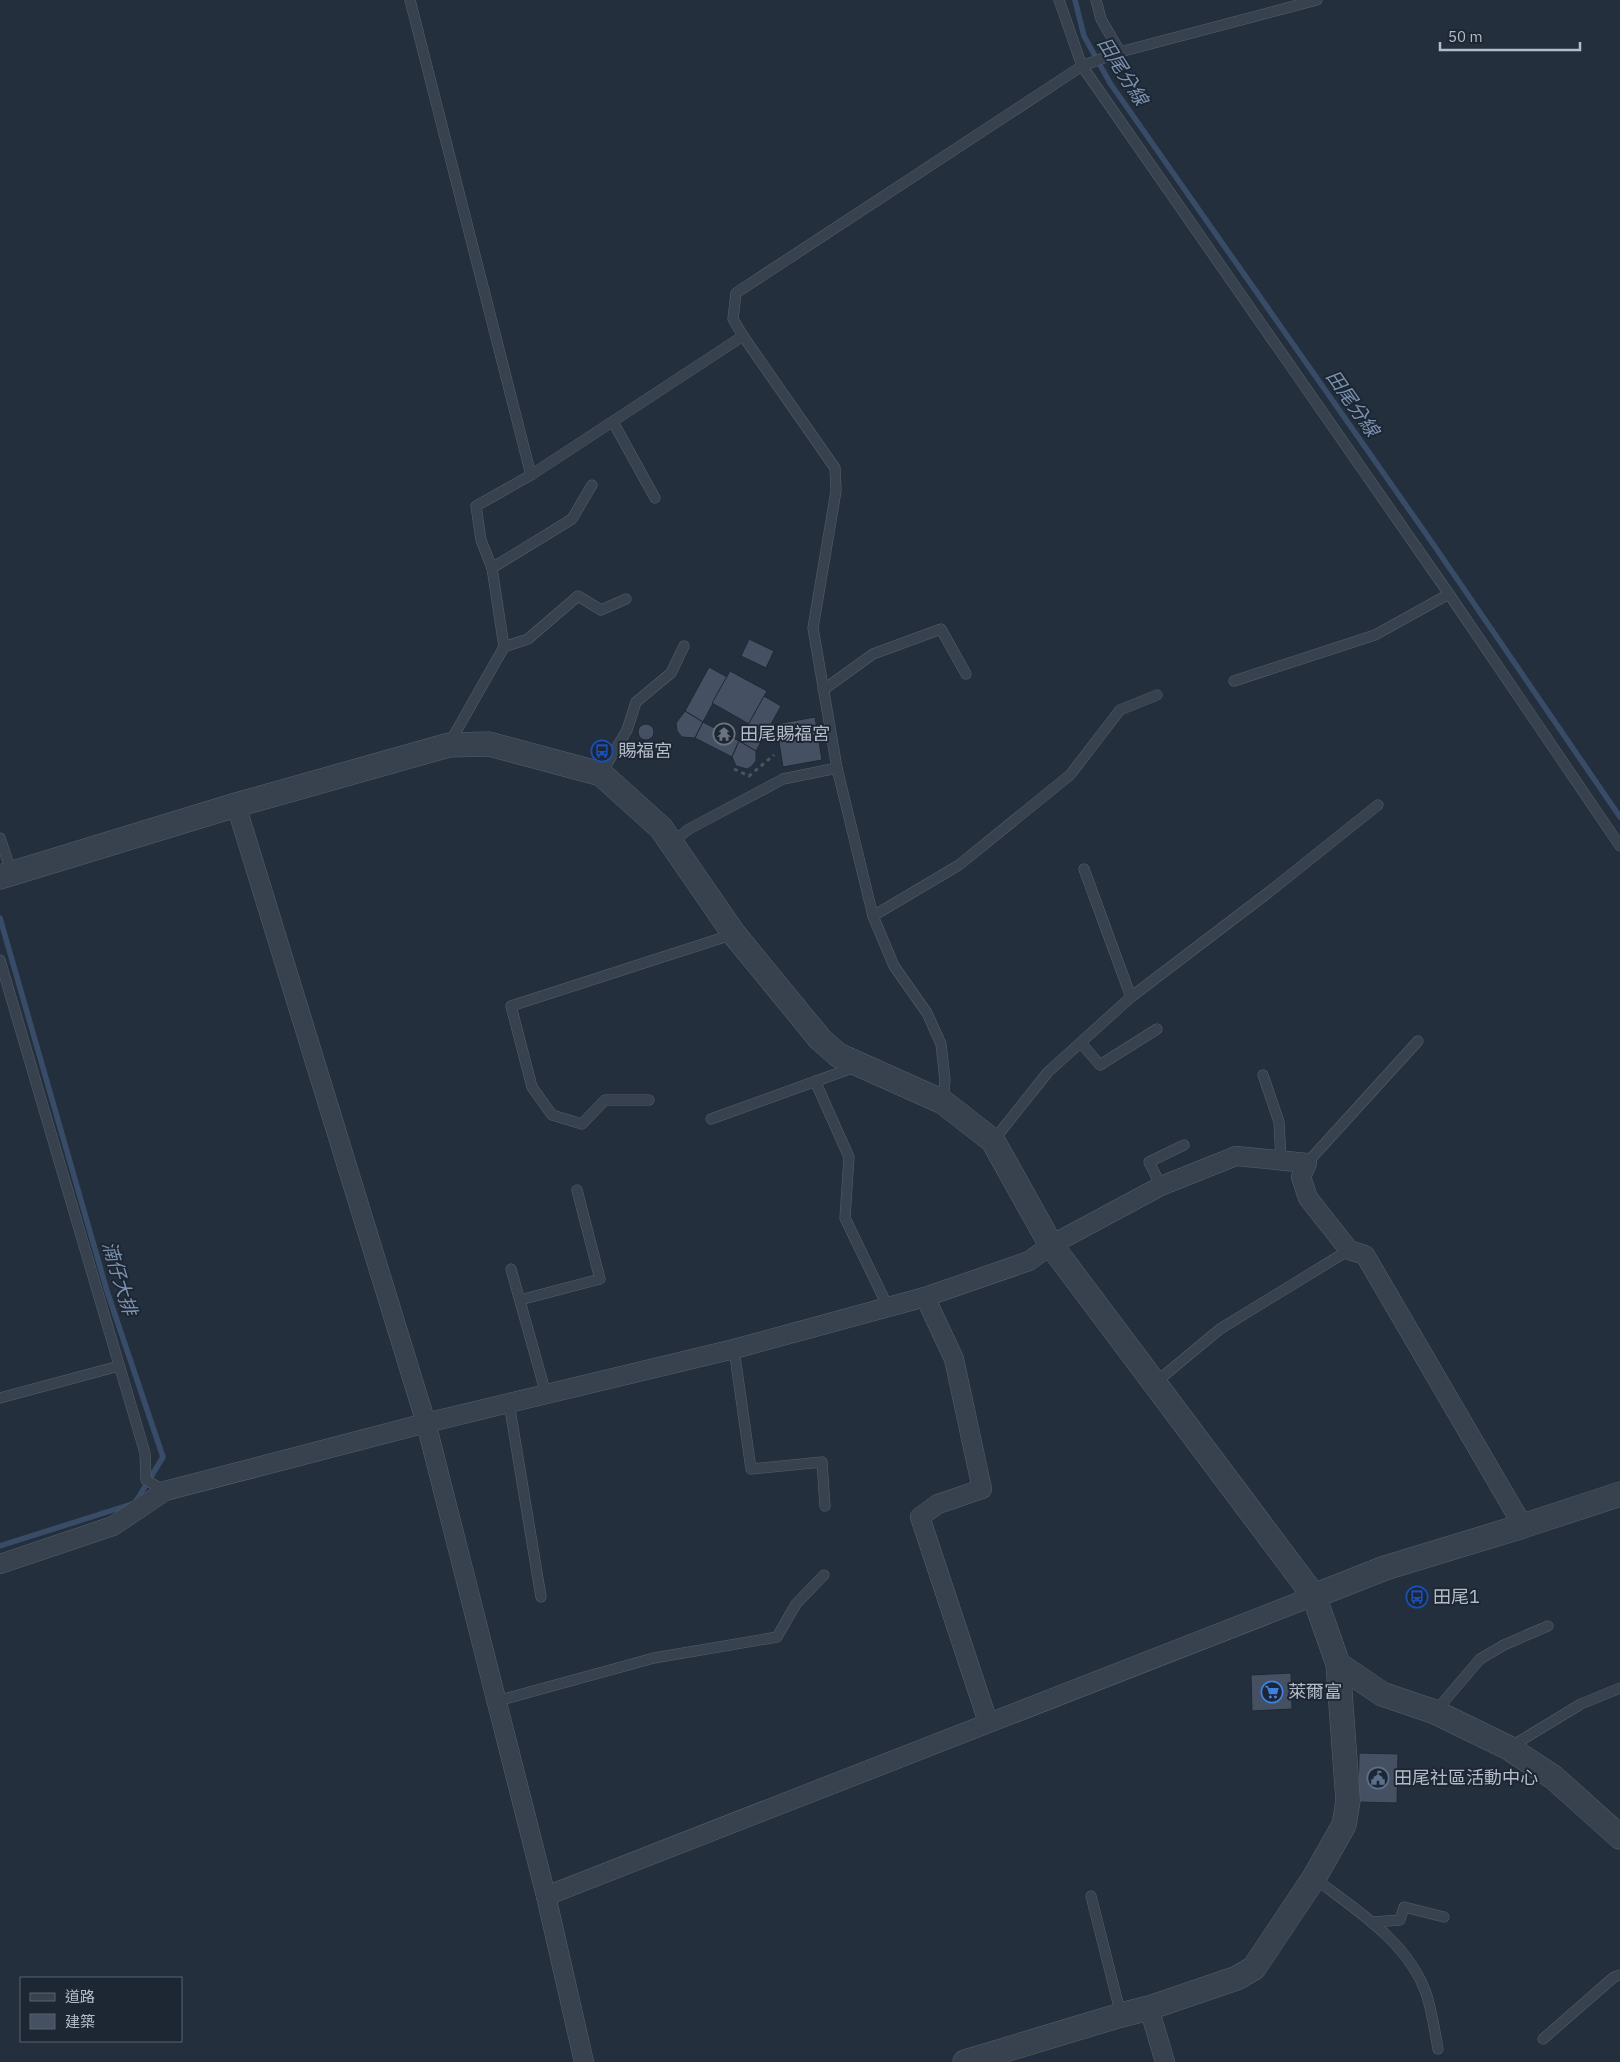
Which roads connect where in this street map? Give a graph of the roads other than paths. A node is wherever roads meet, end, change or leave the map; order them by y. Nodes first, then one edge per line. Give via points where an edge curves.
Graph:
1 (410, 0) edge
2 (1059, 0) edge
3 (1096, 0) edge
4 (1317, 0) edge
5 (1120, 52) junction
6 (1082, 66) junction
7 (743, 336) junction
8 (613, 422) junction
9 (531, 475) junction
10 (592, 485) dead end
11 (655, 498) dead end
12 (492, 568) junction
13 (1449, 594) junction
14 (626, 598) dead end
15 (684, 646) dead end
16 (504, 647) junction
17 (966, 674) dead end
18 (1234, 681) dead end
19 (823, 690) junction
20 (1157, 695) dead end
21 (449, 745) junction
22 (837, 768) junction
23 (601, 774) junction
24 (236, 805) junction
25 (1378, 805) dead end
26 (667, 829) junction
27 (0, 838) edge
28 (1620, 846) edge
29 (1084, 869) dead end
30 (6, 876) edge
31 (873, 916) junction
32 (734, 934) junction
33 (0, 960) edge
34 (1131, 997) junction
35 (1157, 1029) dead end
36 (1418, 1041) dead end
37 (1080, 1043) junction
38 (858, 1065) junction
39 (1263, 1075) dead end
40 (815, 1081) junction
41 (649, 1100) dead end
42 (943, 1102) junction
43 (711, 1119) dead end
44 (993, 1141) junction
45 (1184, 1145) dead end
46 (1281, 1160) junction
47 (1307, 1163) junction
48 (1161, 1186) junction
49 (577, 1190) dead end
50 (1051, 1244) junction
51 (1349, 1250) junction
52 (511, 1268) dead end
53 (925, 1297) junction
54 (520, 1300) junction
55 (888, 1307) junction
56 (734, 1349) junction
57 (119, 1366) junction
58 (1154, 1383) junction
59 (546, 1394) junction
60 (0, 1398) edge
61 (509, 1403) junction
62 (426, 1423) junction
63 (165, 1491) junction
64 (1620, 1494) edge
65 (825, 1506) dead end
66 (1522, 1526) junction
67 (0, 1564) edge
68 (824, 1575) dead end
69 (1314, 1596) junction
70 (541, 1597) dead end
71 (1548, 1626) dead end
72 (1338, 1664) junction
73 (1620, 1688) edge
74 (497, 1701) junction
75 (1435, 1712) junction
76 (988, 1722) junction
77 (1509, 1748) junction
78 (1617, 1828) edge
79 (1314, 1878) junction
80 (546, 1896) junction
81 (1091, 1896) dead end
82 (1444, 1917) dead end
83 (1373, 1922) junction
84 (1620, 1974) edge
85 (1149, 2008) junction
86 (1121, 2015) junction
87 (1543, 2039) dead end
88 (1438, 2049) dead end
89 (584, 2062) edge
90 (965, 2062) edge
91 (1165, 2062) edge

1 - 9 lane
2 - 6 lane
3 - 5 lane via 1101,19
4 - 5 lane
5 - 6 lane
6 - 7 lane via 736,294 733,319
6 - 13 lane
7 - 8 lane
7 - 19 lane via 835,468 836,491 813,628
8 - 9 lane
8 - 11 lane
9 - 12 lane via 476,506 481,540
10 - 12 lane via 572,518
12 - 16 lane
13 - 18 lane via 1375,635
13 - 28 lane
14 - 16 lane via 601,610 578,596 528,639
15 - 23 lane via 671,673 636,702 627,730
16 - 21 lane
17 - 19 lane via 941,629 873,654
19 - 22 lane
20 - 31 lane via 1120,710 1070,775 959,865
21 - 23 street via 488,744
21 - 24 street
22 - 26 lane via 783,779 689,829
22 - 31 lane
23 - 26 street
24 - 30 street
24 - 62 street
25 - 34 lane
26 - 32 street
27 - 30 lane
29 - 34 lane
31 - 42 lane via 894,966 927,1013 941,1044 945,1080
32 - 38 street via 820,1039 838,1055
32 - 41 lane via 511,1006 532,1087 552,1115 582,1124 605,1100
33 - 57 lane
34 - 37 lane
35 - 37 lane via 1100,1066
36 - 47 lane
37 - 44 lane via 1048,1072
38 - 40 lane
38 - 42 street
39 - 46 lane via 1279,1122
40 - 43 lane
40 - 55 lane via 848,1158 845,1218
42 - 44 street
44 - 50 street
45 - 48 lane via 1150,1162
46 - 47 street
46 - 48 street via 1236,1156
47 - 51 street via 1301,1176 1308,1198
48 - 50 street
49 - 54 lane via 600,1279
50 - 53 street via 1029,1261
50 - 58 street
51 - 58 lane via 1220,1329
51 - 66 street via 1365,1256
52 - 54 lane
53 - 55 street
53 - 76 street via 954,1359 982,1489 938,1504 920,1517
54 - 59 lane
55 - 56 street
56 - 59 street
56 - 65 lane via 751,1469 822,1462
57 - 60 lane
57 - 63 lane via 145,1453 146,1480
58 - 69 street
59 - 61 street
61 - 62 street
61 - 70 lane
62 - 63 street
62 - 74 street
63 - 67 street via 113,1526
64 - 66 street
66 - 69 street via 1384,1568
68 - 74 lane via 796,1604 777,1636 654,1658
69 - 72 street
69 - 76 street
71 - 75 lane via 1504,1645 1480,1660
72 - 75 street via 1382,1694
72 - 79 street via 1348,1801 1344,1826
73 - 77 lane via 1581,1704
74 - 80 street
75 - 77 street
76 - 80 street
77 - 78 street via 1553,1777
79 - 83 lane
79 - 85 street via 1254,1968 1238,1978
80 - 89 street
81 - 86 lane
82 - 83 lane via 1404,1907 1400,1920
83 - 88 lane via 1409,1961 1427,1995
84 - 87 lane
85 - 86 street
85 - 91 street
86 - 90 street

